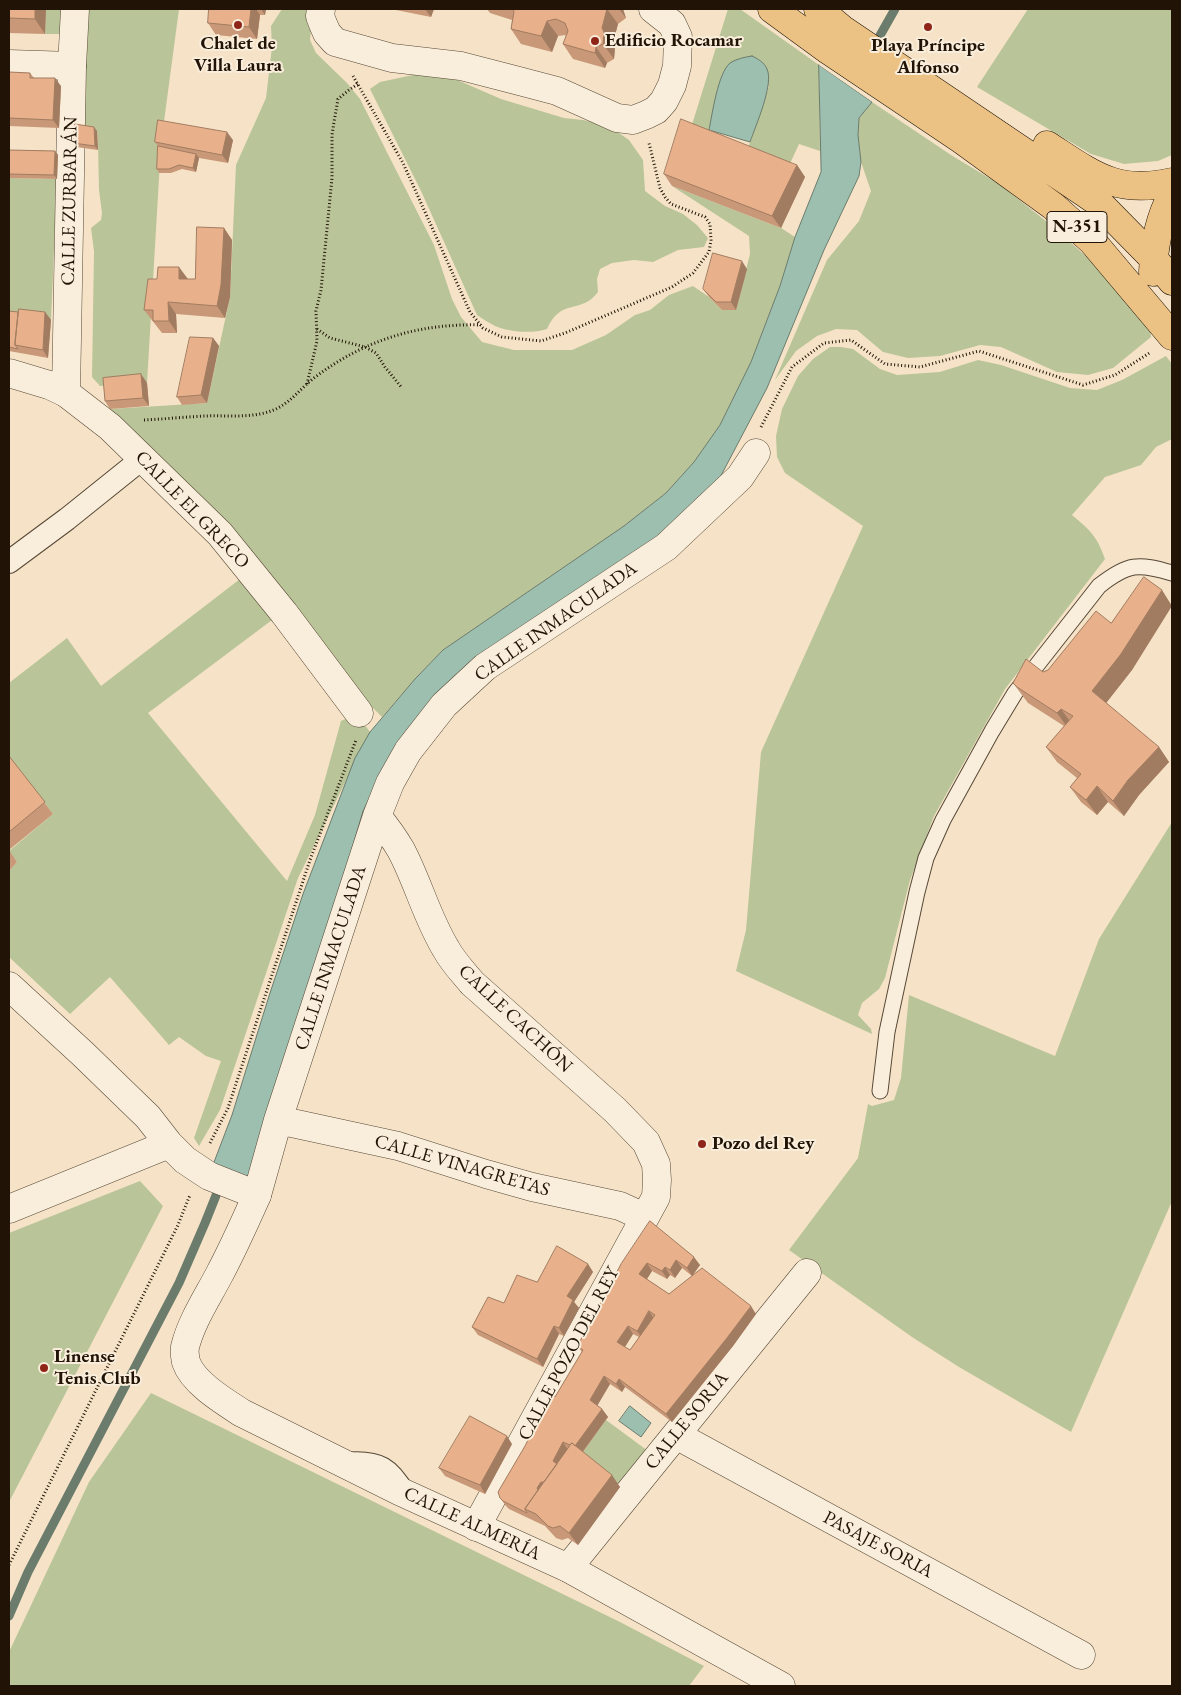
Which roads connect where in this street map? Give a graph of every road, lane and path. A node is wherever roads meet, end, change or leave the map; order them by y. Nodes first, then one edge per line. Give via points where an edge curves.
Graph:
1 (75, 9) edge
2 (321, 9) edge
3 (653, 9) edge
4 (772, 9) edge
5 (818, 9) edge
6 (838, 26) edge
7 (346, 46) junction
8 (9, 64) edge
9 (72, 66) junction
10 (358, 84) junction
11 (646, 115) junction
12 (974, 121) junction
13 (1172, 182) edge
14 (1035, 192) junction
15 (1172, 195) edge
16 (1163, 259) edge
17 (1172, 281) edge
18 (1172, 317) edge
19 (480, 325) junction
20 (317, 328) junction
21 (1164, 342) edge
22 (365, 347) junction
23 (9, 373) edge
24 (307, 384) junction
25 (402, 388) dead end
26 (66, 393) junction
27 (110, 427) junction
28 (756, 453) joint
29 (143, 458) junction
30 (9, 562) edge
31 (1172, 573) edge
32 (359, 713) joint
33 (377, 816) junction
34 (10, 989) edge
35 (880, 1091) dead end
36 (278, 1120) junction
37 (169, 1144) junction
38 (203, 1173) junction
39 (658, 1180) joint
40 (253, 1194) junction
41 (9, 1209) edge
42 (644, 1216) junction
43 (807, 1273) dead end
44 (186, 1345) joint
45 (676, 1435) junction
46 (476, 1526) junction
47 (9, 1565) edge
48 (568, 1568) junction
49 (1081, 1655) dead end
50 (781, 1686) edge

1 - 9 street, CALLE ZURBARÁN
2 - 7 street via 320,16 327,34 334,42
3 - 11 street via 672,24 678,37 678,51 672,85 664,101
4 - 6 highway, N-351
5 - 6 highway, N-351
6 - 12 highway
6 - 12 highway, N-351
7 - 10 path via 348,65
7 - 11 street via 392,58 462,66 557,91 617,118 633,120
8 - 9 street
9 - 26 street, CALLE ZURBARÁN
10 - 19 path via 404,163 470,312
10 - 20 path via 338,99 334,122 332,178 316,311
11 - 19 path via 650,149 665,197 671,204 705,217 710,224 709,252 693,273 672,287 541,341 502,337
12 - 13 highway via 1114,183 1147,186
12 - 14 highway, N-351
12 - 16 highway, N-351 via 1098,202
14 - 16 highway via 1078,208 1121,250 1137,257
14 - 21 highway, N-351 via 1092,241
15 - 16 highway via 1157,234
16 - 17 highway, N-351
16 - 18 highway via 1153,277
19 - 22 path via 436,326 399,333
20 - 22 path via 330,338
20 - 24 path
21 - 28 path via 1115,375 1083,385 979,350 920,367 885,364 850,340 824,343 792,367 760,428
22 - 24 path
22 - 25 path via 376,353
23 - 26 street, CALLE EL GRECO
24 - 27 path via 288,402 264,413 139,420
26 - 27 street, CALLE EL GRECO
27 - 29 street, CALLE EL GRECO
28 - 33 street, CALLE INMACULADA via 740,477 666,547 485,667 444,705 408,751
29 - 30 street
29 - 32 street, CALLE EL GRECO via 220,534
31 - 35 lane via 1137,565 1111,576 1099,586 1015,692 992,731 926,858 899,970
32 - 38 path via 362,721 356,742 310,860 228,1108
33 - 36 street, CALLE INMACULADA
33 - 39 street, CALLE CACHÓN via 402,851 435,928 456,965 646,1142 656,1164
34 - 37 street via 148,1117
36 - 40 street, CALLE INMACULADA
36 - 42 street, CALLE VINAGRETAS via 398,1146 505,1179 620,1206
37 - 38 street
37 - 41 street
38 - 40 street
38 - 47 path
39 - 42 street, CALLE POZO DEL REY via 656,1197
40 - 44 street, CALLE INMACULADA via 231,1252
42 - 46 street, CALLE POZO DEL REY
43 - 45 street, CALLE SORIA
44 - 46 street, CALLE ALMERÍA via 184,1352 192,1373 242,1414
45 - 48 street, CALLE SORIA
45 - 49 street, PASAJE SORIA
46 - 48 street, CALLE ALMERÍA
48 - 50 street, CALLE ALMERÍA

